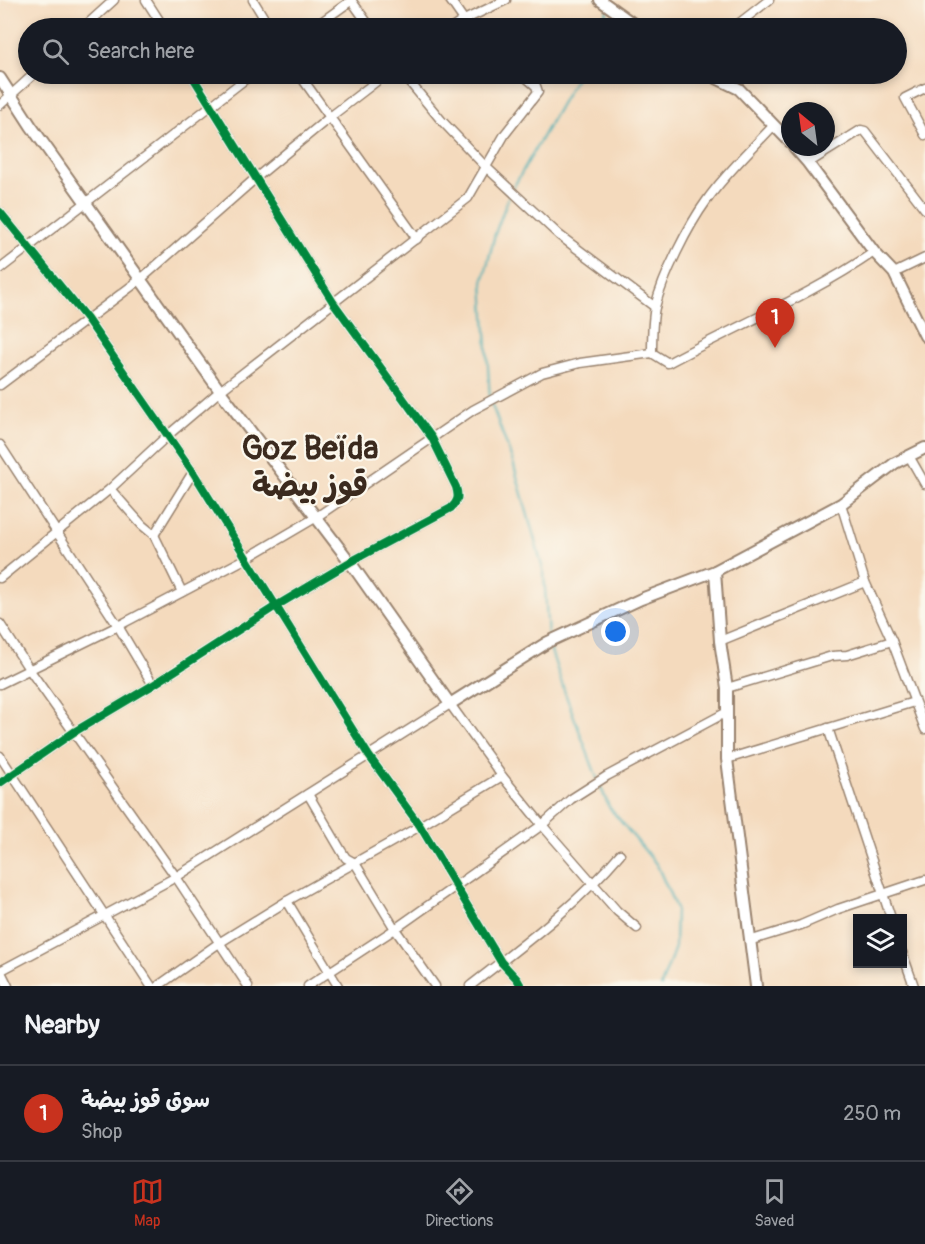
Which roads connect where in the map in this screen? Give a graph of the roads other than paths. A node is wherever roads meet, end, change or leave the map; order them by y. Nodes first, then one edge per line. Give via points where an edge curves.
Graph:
1 (114, 0) edge
2 (146, 0) edge
3 (253, 0) edge
4 (352, 0) edge
5 (450, 0) edge
6 (506, 0) edge
7 (600, 0) edge
8 (769, 0) edge
9 (94, 18) edge
10 (158, 18) edge
11 (264, 18) edge
12 (328, 18) edge
13 (364, 18) edge
14 (463, 18) edge
15 (468, 18) edge
16 (625, 18) edge
17 (746, 18) edge
18 (0, 78) edge
19 (22, 84) edge
20 (197, 84) edge
21 (238, 84) edge
22 (306, 84) edge
23 (373, 84) edge
24 (411, 84) edge
25 (534, 84) edge
26 (729, 84) edge
27 (925, 88) edge
28 (11, 94) junction
29 (210, 104) junction
30 (0, 105) edge
31 (330, 117) junction
32 (774, 125) junction
33 (781, 132) edge
34 (925, 135) edge
35 (802, 156) edge
36 (808, 163) junction
37 (486, 167) junction
38 (257, 177) junction
39 (85, 203) junction
40 (925, 209) edge
41 (0, 212) edge
42 (417, 239) junction
43 (30, 247) junction
44 (874, 252) junction
45 (925, 258) edge
46 (0, 269) edge
47 (894, 273) junction
48 (141, 279) junction
49 (333, 302) junction
50 (655, 307) junction
51 (87, 319) junction
52 (925, 336) edge
53 (652, 353) junction
54 (0, 385) edge
55 (220, 391) junction
56 (166, 436) junction
57 (432, 438) junction
58 (0, 445) edge
59 (925, 448) edge
60 (909, 456) junction
61 (193, 472) junction
62 (925, 484) edge
63 (110, 489) junction
64 (841, 504) junction
65 (315, 518) junction
66 (57, 532) junction
67 (154, 535) junction
68 (247, 558) junction
69 (350, 562) junction
70 (715, 571) junction
71 (0, 578) edge
72 (865, 582) junction
73 (182, 592) junction
74 (276, 606) junction
75 (0, 624) edge
76 (118, 626) junction
77 (720, 641) junction
78 (892, 641) junction
79 (29, 669) junction
80 (0, 684) edge
81 (153, 685) junction
82 (727, 688) junction
83 (914, 702) junction
84 (450, 704) junction
85 (727, 712) junction
86 (828, 728) junction
87 (925, 729) edge
88 (74, 732) junction
89 (0, 756) edge
90 (369, 756) junction
91 (727, 759) junction
92 (12, 774) junction
93 (502, 776) junction
94 (0, 783) edge
95 (308, 794) junction
96 (542, 825) junction
97 (420, 826) junction
98 (620, 854) dead end
99 (355, 863) junction
100 (176, 877) junction
101 (925, 880) edge
102 (594, 885) junction
103 (455, 887) junction
104 (883, 895) junction
105 (287, 902) junction
106 (890, 914) edge
107 (105, 916) junction
108 (395, 928) junction
109 (637, 928) dead end
110 (752, 940) junction
111 (219, 943) junction
112 (501, 962) junction
113 (907, 964) edge
114 (0, 971) edge
115 (330, 972) junction
116 (8, 986) edge
117 (151, 986) edge
118 (158, 986) edge
119 (248, 986) edge
120 (308, 986) edge
121 (338, 986) edge
122 (435, 986) edge
123 (470, 986) edge
124 (520, 986) edge
125 (756, 986) edge
126 (914, 986) edge

1 - 9 street
2 - 10 street
3 - 11 street
4 - 12 street
4 - 13 street
5 - 14 street
6 - 15 street
7 - 16 main road
8 - 17 street
18 - 28 main road
19 - 28 street
20 - 29 street
21 - 29 street
22 - 31 street
23 - 31 street
24 - 37 street
25 - 37 street via 538,92 505,134
26 - 32 main road via 739,89
27 - 34 street via 905,98
28 - 30 street
28 - 39 main road
29 - 38 street
29 - 39 street
31 - 38 street
31 - 42 street
32 - 33 main road
32 - 50 street via 707,200 676,256
35 - 36 main road
36 - 40 street via 865,131
36 - 44 main road
37 - 42 street via 468,198
37 - 50 street via 559,235
38 - 48 street
38 - 49 street
39 - 43 street
39 - 48 main road
41 - 43 street
42 - 49 street
43 - 46 street
43 - 51 street
44 - 47 main road
44 - 53 street via 853,267 668,363
45 - 47 street
47 - 52 main road
48 - 51 street
48 - 55 main road
49 - 55 street
49 - 57 street
50 - 53 street
51 - 54 street
51 - 56 street
53 - 57 street via 580,363 542,373 473,410
55 - 56 street
55 - 65 main road
56 - 61 street
56 - 63 street
57 - 65 street
57 - 69 street via 456,487 457,502 428,522
58 - 66 street
59 - 60 main road
60 - 62 street
60 - 64 main road
61 - 67 street
61 - 68 street
63 - 66 street
63 - 67 street
64 - 70 main road
64 - 72 street
65 - 68 street
65 - 69 main road
66 - 71 street
66 - 76 street
67 - 73 street
68 - 73 street
68 - 74 street
69 - 74 street
69 - 84 main road
70 - 77 main road
70 - 84 main road via 641,599 548,642
72 - 77 street
72 - 78 street
73 - 76 street
74 - 81 street
74 - 90 street
75 - 79 street
76 - 79 street
76 - 81 street
77 - 82 main road
78 - 82 street
78 - 83 street
79 - 80 street
79 - 88 street
81 - 88 street
82 - 85 main road
83 - 86 street
83 - 87 street
84 - 90 street
84 - 93 street
85 - 91 main road
85 - 96 street via 607,776 571,799
86 - 91 street
86 - 104 street
88 - 92 street
88 - 100 street
89 - 92 street
90 - 95 street
90 - 97 street
91 - 110 main road
92 - 94 street
92 - 107 street
93 - 96 street
93 - 97 street
95 - 99 street via 346,858
95 - 100 street
96 - 102 street
96 - 103 street
97 - 99 street
97 - 103 street
98 - 102 street
99 - 105 street
99 - 108 street
100 - 107 street
100 - 111 street
101 - 104 street
102 - 109 street
102 - 112 street
103 - 108 street
103 - 112 street
104 - 106 street
104 - 110 street
105 - 111 street
105 - 115 street
107 - 114 street
107 - 117 street
108 - 115 street
108 - 122 street
110 - 125 main road
111 - 118 street
111 - 119 street
112 - 123 street
112 - 124 street
113 - 126 street
114 - 116 street
115 - 120 street
115 - 121 street

